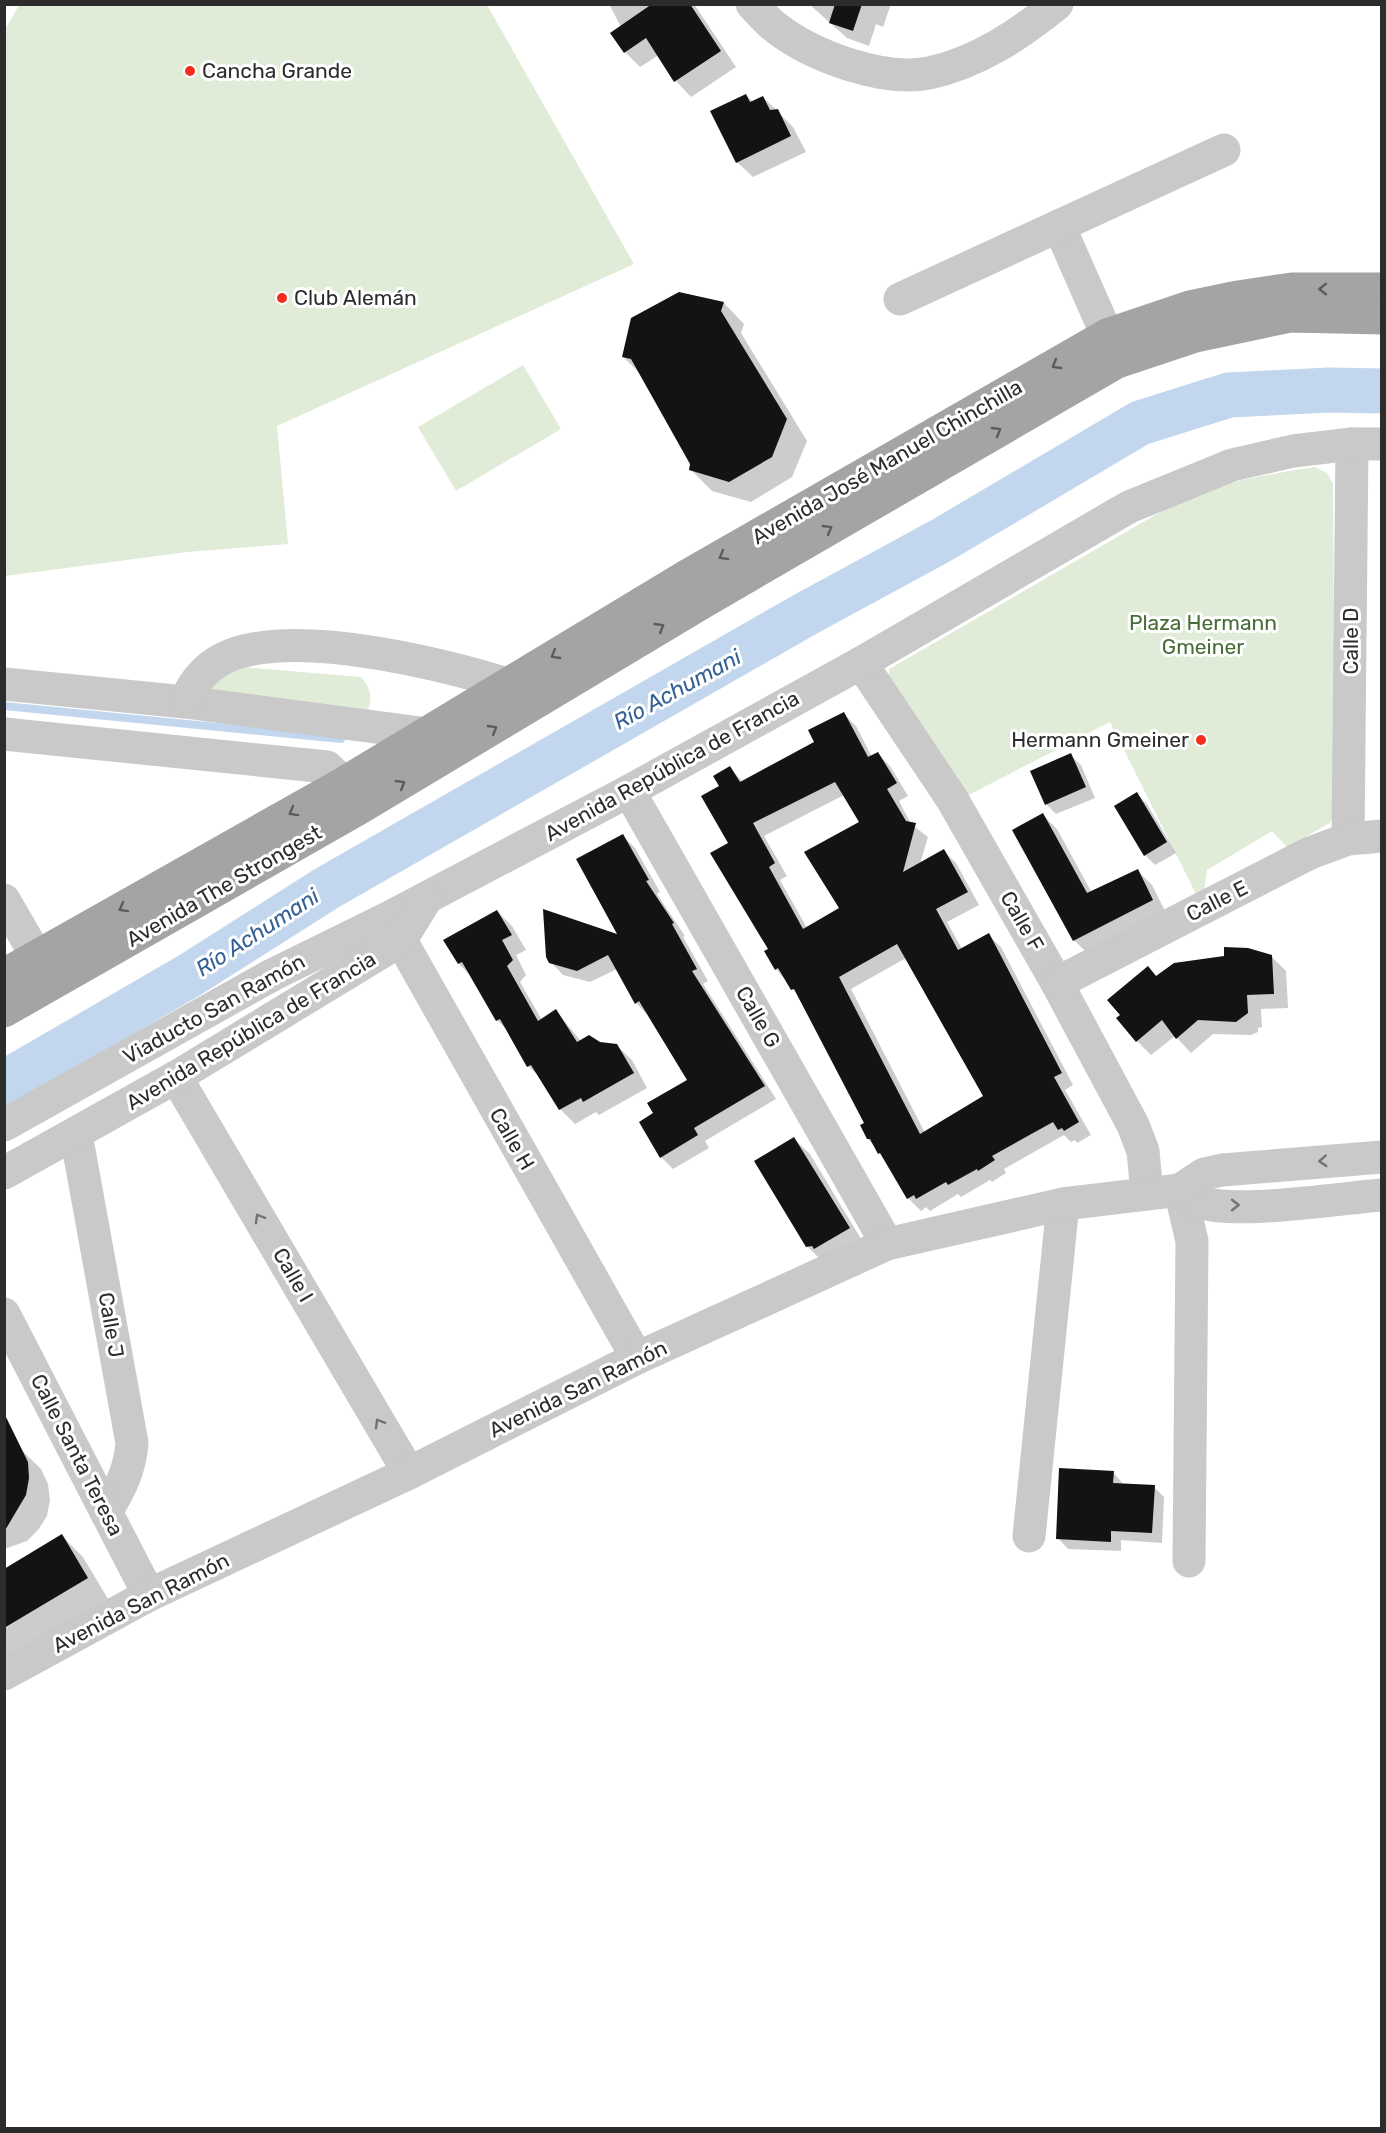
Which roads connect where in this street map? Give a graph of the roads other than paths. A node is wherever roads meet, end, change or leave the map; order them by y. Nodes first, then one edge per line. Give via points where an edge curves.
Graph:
1 (752, 4) edge
2 (1057, 4) edge
3 (1224, 150) dead end
4 (1059, 226) junction
5 (1382, 289) edge
6 (900, 299) dead end
7 (1382, 318) edge
8 (1112, 349) junction
9 (1367, 444) edge
10 (695, 589) junction
11 (861, 663) junction
12 (4, 684) edge
13 (507, 684) junction
14 (185, 702) junction
15 (4, 734) edge
16 (436, 746) junction
17 (628, 791) junction
18 (351, 796) junction
19 (1382, 836) edge
20 (1348, 839) junction
21 (4, 900) edge
22 (394, 930) junction
23 (44, 970) junction
24 (4, 975) edge
25 (1057, 983) junction
26 (4, 1011) edge
27 (176, 1077) junction
28 (4, 1125) edge
29 (76, 1134) junction
30 (1382, 1156) edge
31 (4, 1173) edge
32 (1180, 1190) junction
33 (1147, 1194) junction
34 (1382, 1195) edge
35 (1063, 1204) junction
36 (887, 1244) junction
37 (4, 1314) edge
38 (637, 1358) junction
39 (409, 1473) junction
40 (105, 1512) junction
41 (1029, 1536) dead end
42 (1189, 1561) dead end
43 (149, 1595) junction
44 (4, 1674) edge

1 - 2 street via 775,27 835,61 886,73 928,73 982,54 1026,30
3 - 4 street
4 - 6 street
4 - 8 street
5 -> 8 main road, Avenida José Manuel Chinchilla via 1292,289 1190,307
7 - 8 main road, Avenida José Manuel Chinchilla via 1290,316
8 - 10 main road, Avenida José Manuel Chinchilla
9 - 11 street, Avenida República de Francia via 1293,451 1232,465 1171,488 1130,507
9 - 20 street, Calle D
10 -> 13 main road, Avenida José Manuel Chinchilla
16 -> 10 main road, Avenida José Manuel Chinchilla
11 - 17 street, Avenida República de Francia
11 - 25 street, Calle F via 952,799
12 - 14 street
13 - 14 street via 398,657 290,644 232,655 214,664 192,684
13 - 16 main road, Avenida José Manuel Chinchilla
14 - 16 street
15 - 18 street via 327,767
16 - 18 main road, Avenida The Strongest
17 - 22 street, Avenida República de Francia via 426,898
17 - 36 street, Calle G
18 - 23 main road, Avenida The Strongest
19 - 20 street, Calle E
20 - 25 street, Calle E via 1310,853
21 - 23 street
22 - 27 street, Avenida República de Francia
22 - 28 street, Viaducto San Ramón via 272,975
22 - 38 street, Calle H
23 - 24 main road, Avenida The Strongest
23 - 26 main road, Avenida The Strongest
25 - 33 street, Calle F via 1133,1125 1143,1151
27 - 29 street, Avenida República de Francia
39 -> 27 street, Calle I
29 - 31 street, Avenida República de Francia
29 - 40 street, Calle J via 132,1443 131,1462
30 -> 32 street, Avenida San Ramón via 1222,1170 1203,1174
32 - 33 street, Avenida San Ramón
32 -> 34 street via 1198,1202 1227,1206
32 - 42 street via 1192,1240
33 - 35 street, Avenida San Ramón
35 - 36 street, Avenida San Ramón
35 - 41 street
36 - 38 street, Avenida San Ramón
37 - 40 street, Calle Santa Teresa
38 - 39 street, Avenida San Ramón
39 - 43 street, Avenida San Ramón
40 - 43 street, Calle Santa Teresa
43 - 44 street, Avenida San Ramón

